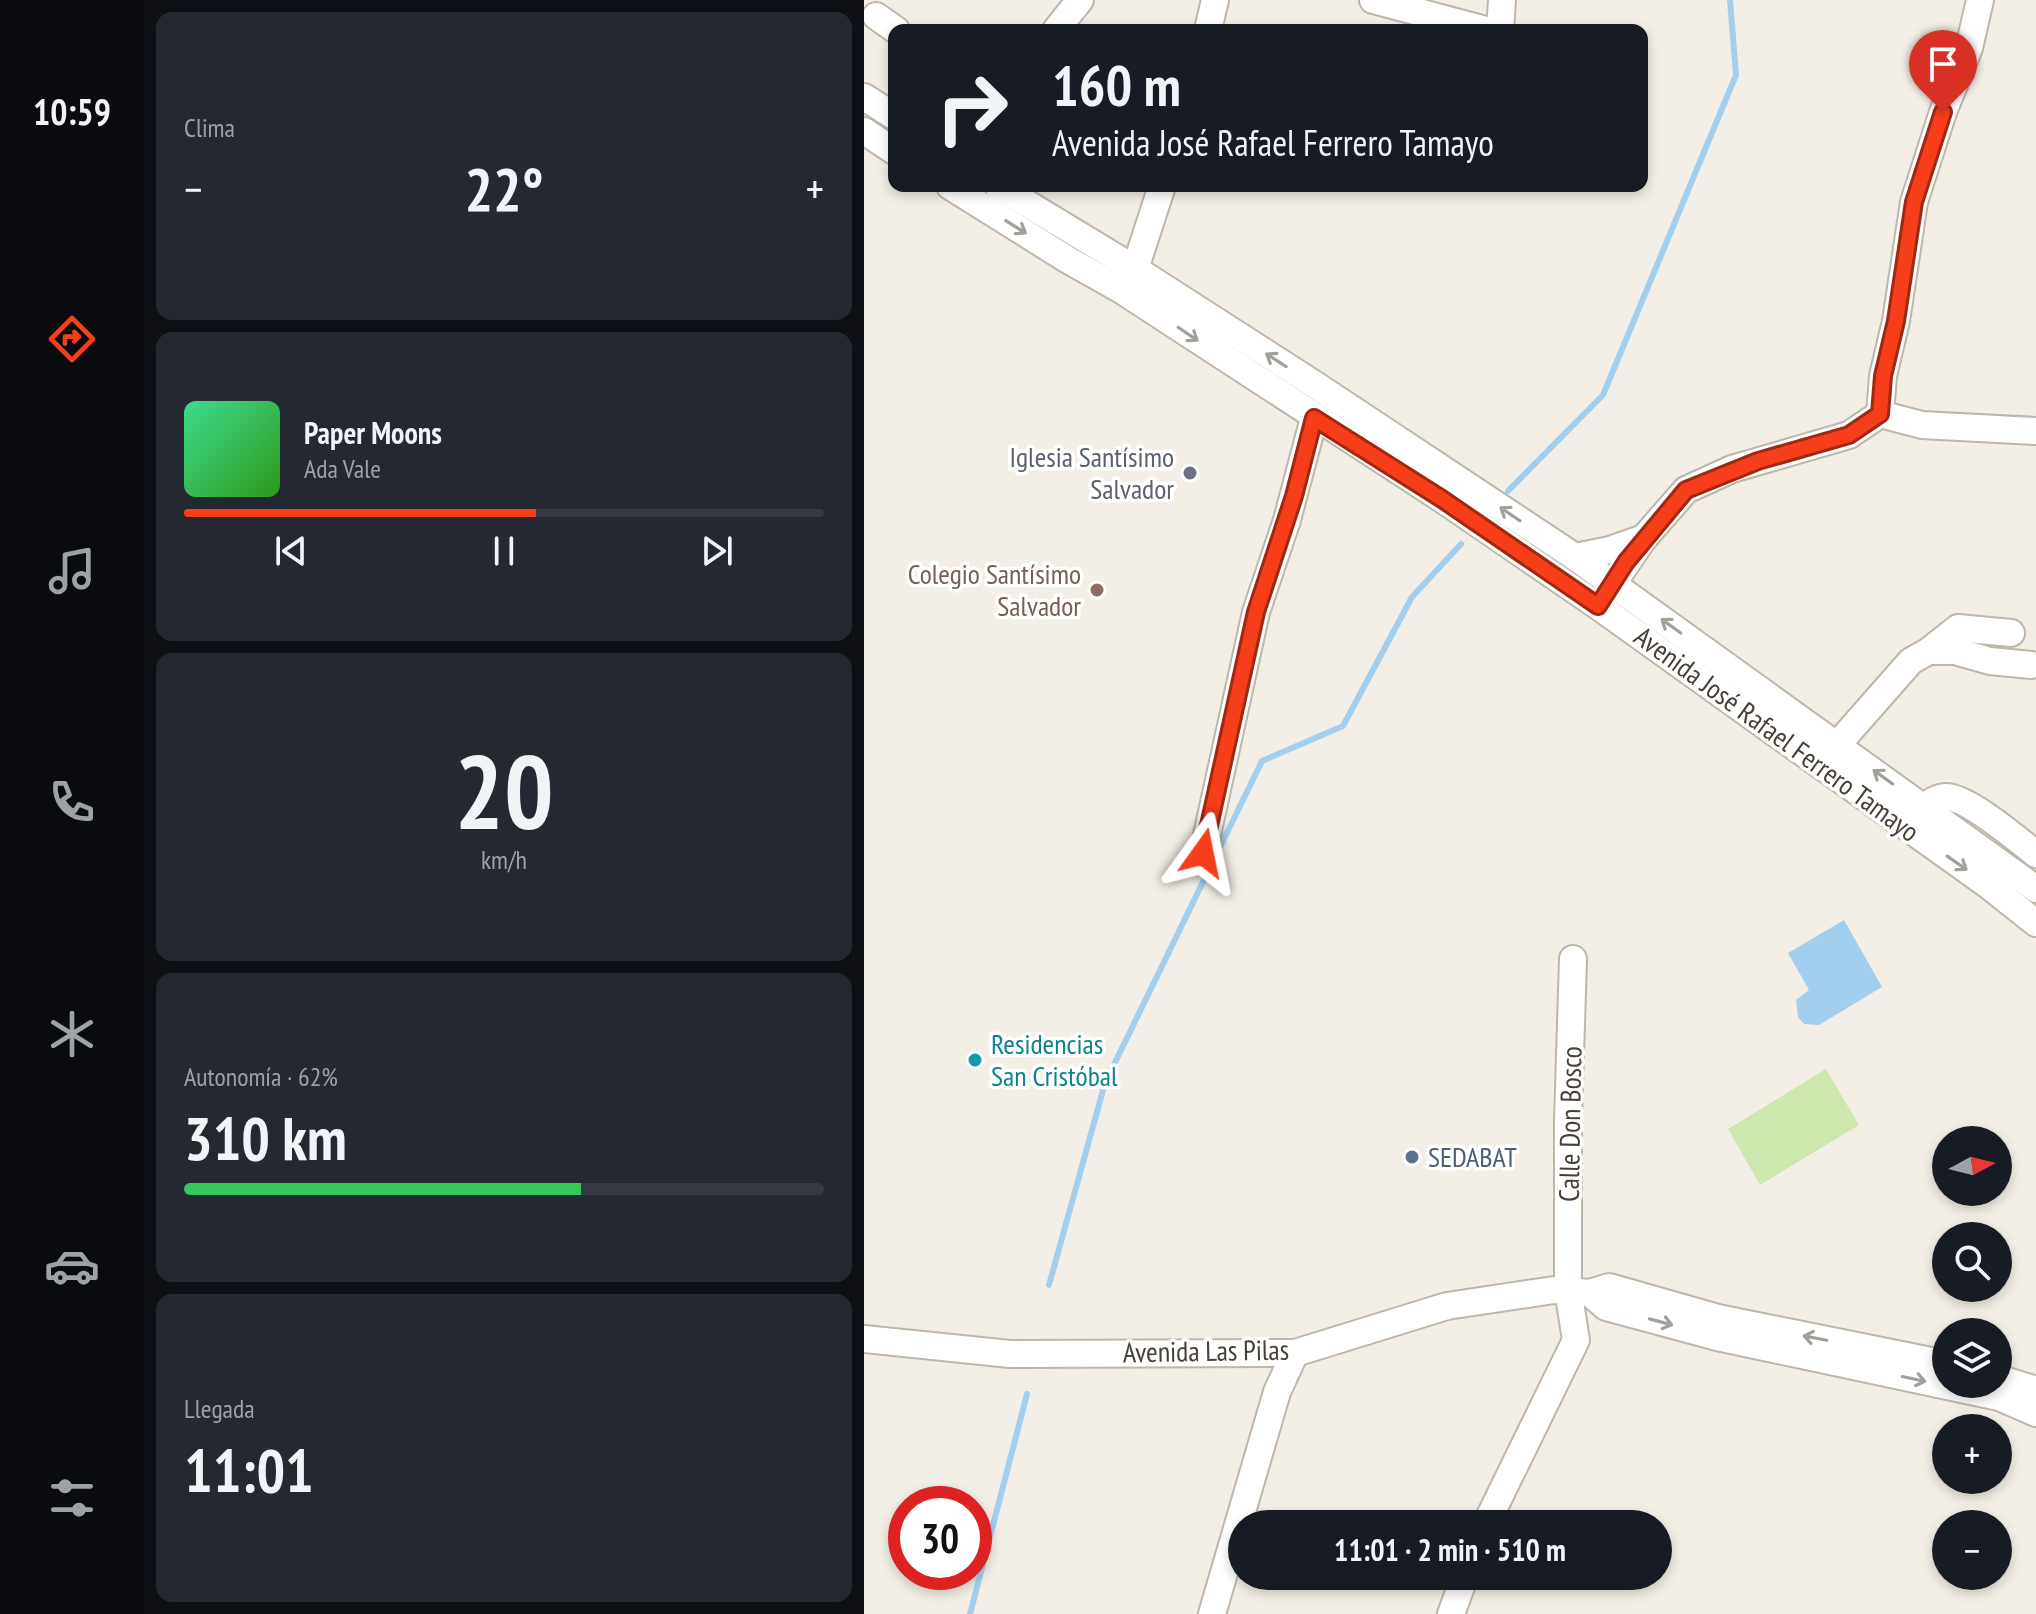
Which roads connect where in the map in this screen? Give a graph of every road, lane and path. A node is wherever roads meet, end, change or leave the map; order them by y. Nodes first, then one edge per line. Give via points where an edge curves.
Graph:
1 (1215, 0) edge
2 (1373, 0) edge
3 (1502, 0) edge
4 (1980, 0) edge
5 (1073, 2) edge
6 (1060, 24) edge
7 (1209, 24) edge
8 (1463, 24) edge
9 (1500, 24) edge
10 (864, 97) edge
11 (888, 112) edge
12 (864, 131) edge
13 (888, 147) edge
14 (960, 192) edge
15 (1006, 192) edge
16 (1160, 192) edge
17 (1129, 280) junction
18 (1880, 414) junction
19 (1314, 418) junction
20 (2036, 431) edge
21 (1644, 538) junction
22 (1575, 557) junction
23 (1605, 594) junction
24 (2011, 633) dead end
25 (1929, 651) junction
26 (2031, 665) dead end
27 (1838, 744) junction
28 (1923, 807) junction
29 (1203, 853) dead end
30 (2036, 854) edge
31 (2036, 889) edge
32 (2036, 923) edge
33 (1573, 959) dead end
34 (1579, 1292) junction
35 (864, 1339) edge
36 (1295, 1353) junction
37 (1932, 1361) edge
38 (2012, 1382) edge
39 (2036, 1390) edge
40 (2036, 1413) edge
41 (1493, 1510) edge
42 (1460, 1590) edge
43 (1212, 1614) edge
44 (1451, 1614) edge

1 - 7 street
2 - 8 street
3 - 9 street
4 - 18 street via 1969,48 1914,202
5 - 6 street
10 - 11 street
12 - 13 street
14 -> 17 street, Avenida José Rafael Ferrero Tamayo via 1068,260
15 - 17 street, Avenida José Rafael Ferrero Tamayo
16 - 17 street
17 -> 19 street, Avenida José Rafael Ferrero Tamayo
22 -> 17 street, Avenida José Rafael Ferrero Tamayo
18 - 20 street via 1922,425
18 - 21 street via 1849,435 1758,461 1686,490
19 - 23 street, Avenida José Rafael Ferrero Tamayo
19 - 29 street via 1256,612
21 - 22 street
21 - 23 street
22 - 23 street, Avenida José Rafael Ferrero Tamayo
27 -> 23 street, Avenida José Rafael Ferrero Tamayo
23 -> 32 street, Avenida José Rafael Ferrero Tamayo
24 - 25 street via 1958,628
25 - 26 street
25 - 27 street via 1911,661
28 -> 27 street, Avenida José Rafael Ferrero Tamayo
28 - 30 street via 1948,796 1966,803
28 - 31 street, Avenida José Rafael Ferrero Tamayo
33 - 34 street, Calle Don Bosco via 1568,1120
34 - 36 street, Avenida Las Pilas via 1447,1306
37 -> 34 street, Avenida Las Pilas via 1718,1318 1609,1287
34 -> 40 street via 1606,1307 1717,1337 1999,1397
34 - 41 street, Calle Don Bosco via 1576,1340
35 - 36 street, Avenida Las Pilas via 1010,1354
36 - 43 street via 1277,1392
38 - 39 street
42 - 44 street

